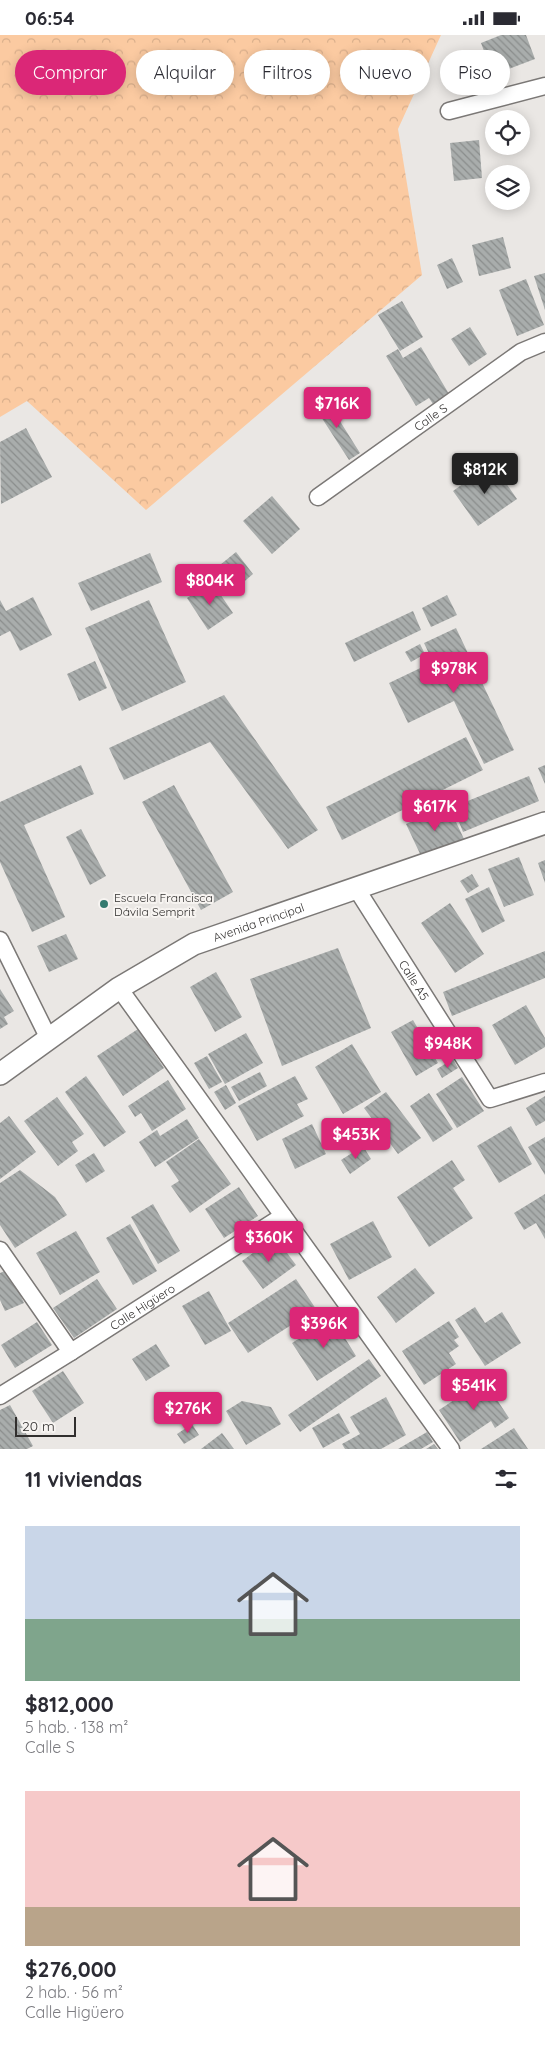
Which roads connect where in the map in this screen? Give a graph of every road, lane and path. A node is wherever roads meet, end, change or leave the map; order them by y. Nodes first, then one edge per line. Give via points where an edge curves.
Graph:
1 (545, 86) edge
2 (449, 111) dead end
3 (545, 342) edge
4 (318, 497) dead end
5 (545, 823) edge
6 (356, 888) junction
7 (0, 940) edge
8 (119, 988) junction
9 (49, 1039) junction
10 (0, 1074) edge
11 (545, 1082) edge
12 (283, 1216) junction
13 (0, 1250) edge
14 (71, 1352) junction
15 (0, 1395) edge
16 (450, 1449) edge

1 - 2 street
3 - 4 street, Calle S via 521,352
5 - 6 street, Avenida Principal
6 - 8 street, Avenida Principal via 194,944
6 - 11 street, Calle A5 via 490,1099
7 - 9 street
8 - 9 street, Avenida Principal
8 - 12 street
9 - 10 street, Avenida Principal
12 - 14 street, Calle Higüero
12 - 16 street
13 - 14 street
14 - 15 street, Calle Higüero

